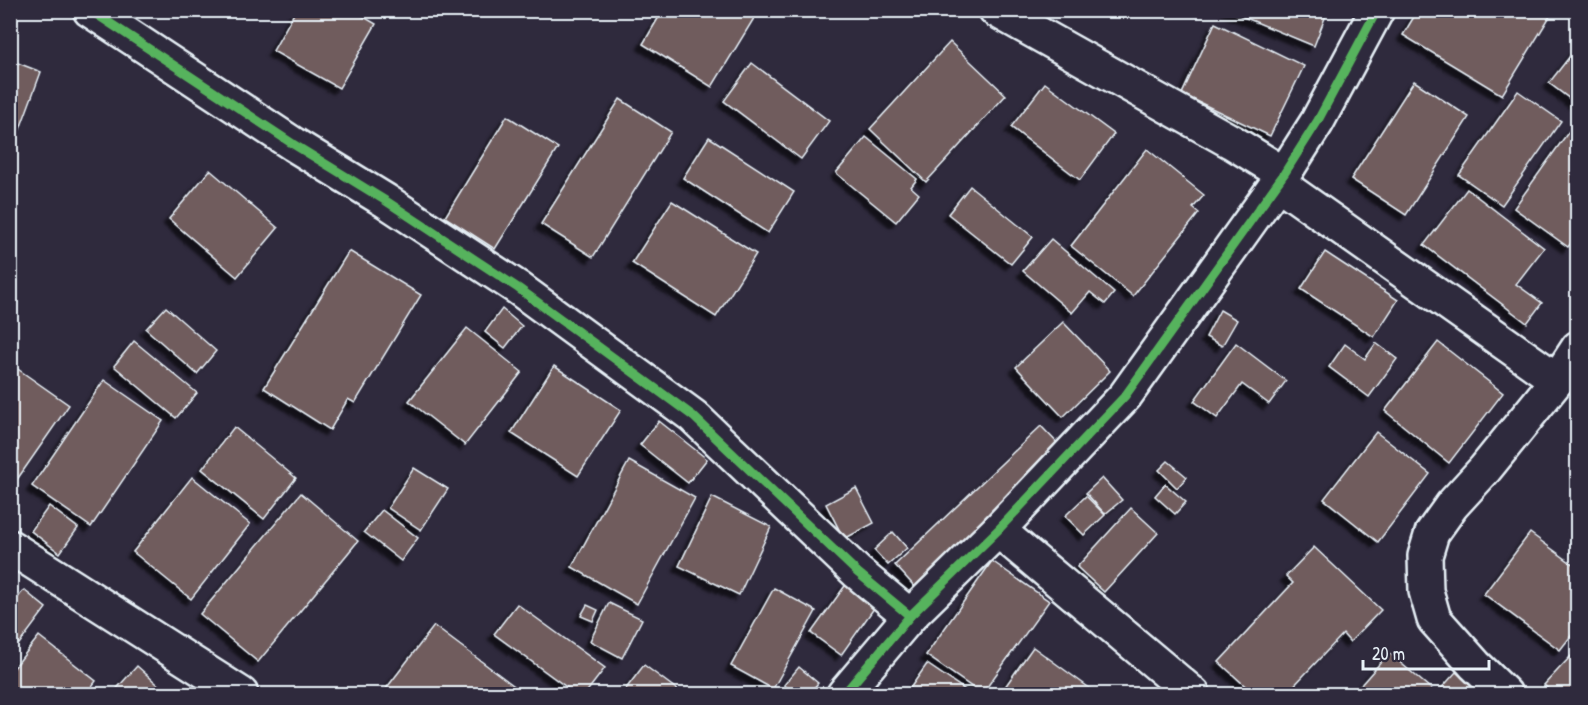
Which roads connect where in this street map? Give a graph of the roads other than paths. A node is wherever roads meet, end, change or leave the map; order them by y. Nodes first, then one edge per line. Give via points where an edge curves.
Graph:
1 (996, 10) edge
2 (1377, 10) edge
3 (99, 13) edge
4 (1281, 178) junction
5 (1578, 348) edge
6 (1557, 380) junction
7 (998, 530) junction
8 (10, 547) edge
9 (910, 615) junction
10 (241, 694) edge
11 (844, 694) edge
12 (1193, 694) edge
13 (1505, 694) edge

1 - 4 street via 1232,142
2 - 4 street via 1317,122
3 - 9 street via 293,144 518,288 693,416 857,573
4 - 6 street
4 - 7 street via 1125,396
5 - 6 street
6 - 13 street via 1452,505 1432,533 1425,556 1426,591 1434,619
7 - 9 street
7 - 12 street
8 - 10 street
9 - 11 street

